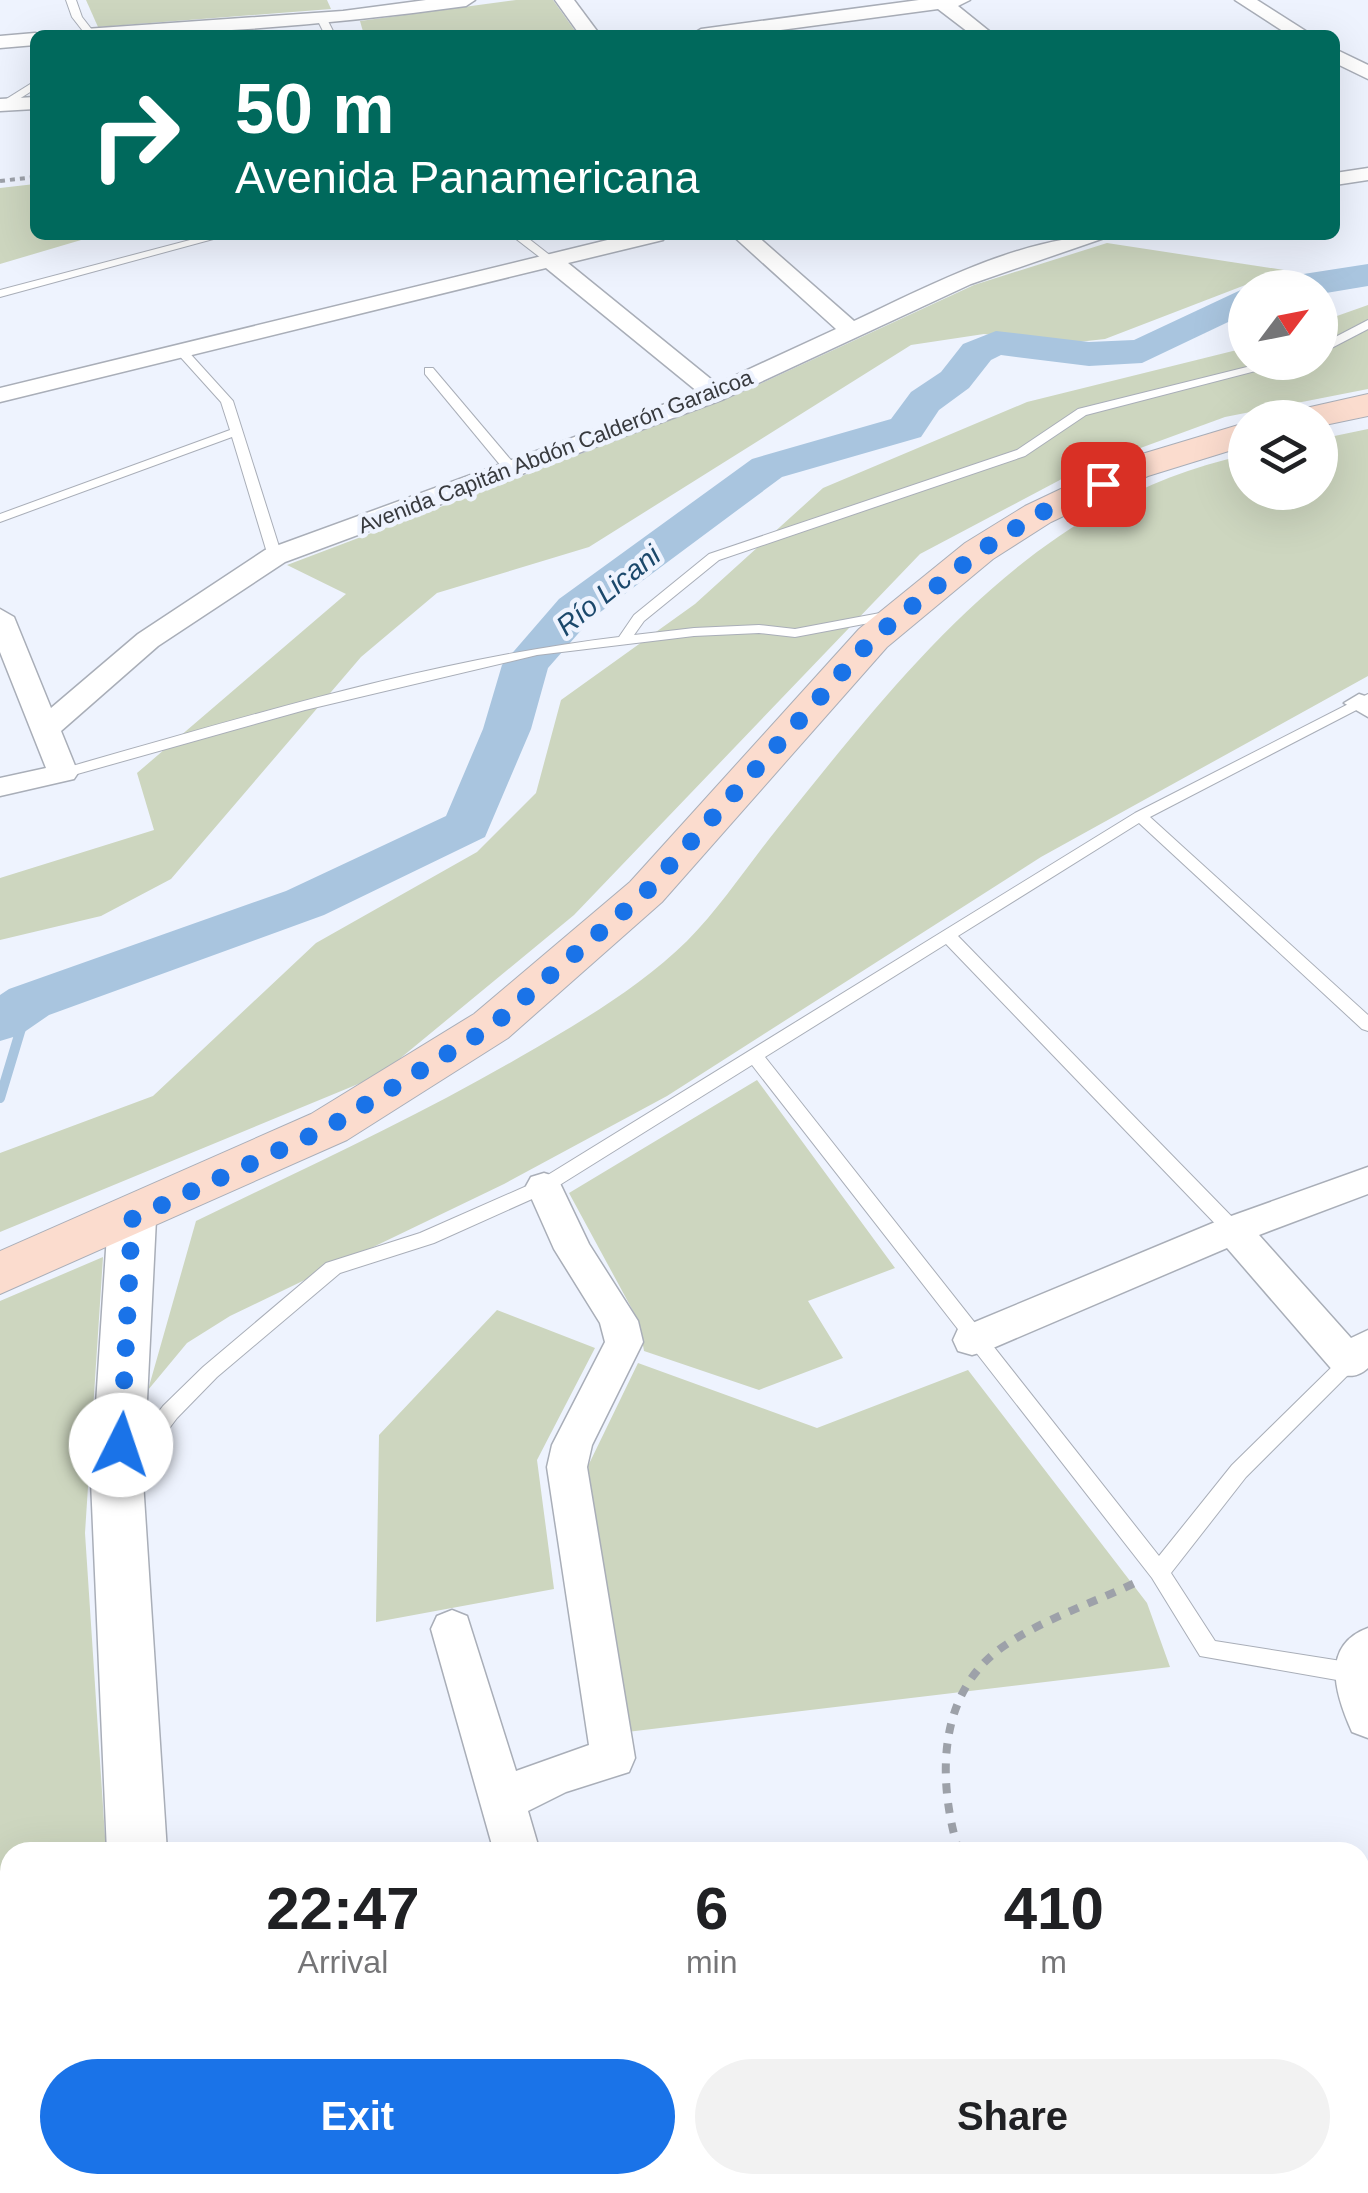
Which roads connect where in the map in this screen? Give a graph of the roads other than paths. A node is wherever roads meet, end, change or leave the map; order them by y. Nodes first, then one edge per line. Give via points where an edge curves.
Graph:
1 (71, 0) edge
2 (466, 0) edge
3 (564, 0) edge
4 (752, 0) edge
5 (1244, 0) edge
6 (947, 1) edge
7 (342, 8) edge
8 (326, 27) edge
9 (86, 30) edge
10 (237, 30) edge
11 (586, 30) edge
12 (780, 30) edge
13 (979, 30) edge
14 (1294, 30) edge
15 (30, 39) edge
16 (0, 42) edge
17 (30, 87) edge
18 (30, 103) edge
19 (2, 106) edge
20 (1368, 174) edge
21 (1340, 178) edge
22 (203, 240) edge
23 (524, 240) edge
24 (634, 240) edge
25 (749, 240) edge
26 (1087, 240) edge
27 (550, 260) junction
28 (0, 294) edge
29 (1368, 324) edge
30 (854, 333) junction
31 (1338, 340) edge
32 (182, 350) junction
33 (430, 371) dead end
34 (1228, 376) edge
35 (715, 394) junction
36 (0, 395) edge
37 (1368, 405) edge
38 (1338, 412) edge
39 (238, 431) junction
40 (1228, 439) edge
41 (511, 469) junction
42 (0, 518) edge
43 (276, 556) junction
44 (906, 612) junction
45 (0, 617) edge
46 (622, 642) junction
47 (1365, 703) edge
48 (44, 730) junction
49 (63, 773) junction
50 (0, 787) edge
51 (1140, 816) junction
52 (946, 934) junction
53 (1368, 1025) edge
54 (754, 1055) junction
55 (1368, 1180) edge
56 (544, 1186) junction
57 (132, 1219) junction
58 (1233, 1230) junction
59 (0, 1274) edge
60 (972, 1340) junction
61 (1359, 1353) edge
62 (118, 1482) junction
63 (1158, 1572) junction
64 (452, 1629) dead end
65 (1361, 1660) edge
66 (1368, 1718) edge
67 (503, 1800) junction
68 (136, 1842) edge
69 (514, 1842) edge

1 - 9 lane
2 - 7 street
3 - 11 street
4 - 12 street
5 - 14 street
6 - 12 street
6 - 13 street
7 - 8 street
8 - 10 street
15 - 16 street
17 - 19 lane
18 - 19 street
20 - 21 street
22 - 28 lane
23 - 27 lane
24 - 27 street
25 - 30 street
26 - 30 street, Avenida Capitán Abdón Calderón Garaicoa via 963,280
27 - 32 street
27 - 35 street
29 - 31 lane
30 - 35 street, Avenida Capitán Abdón Calderón Garaicoa
32 - 36 street
32 - 39 lane via 227,401
33 - 41 lane
34 - 46 lane via 1082,412 1021,453 714,557 639,618
35 - 41 street, Avenida Capitán Abdón Calderón Garaicoa
37 - 38 main road
39 - 42 lane
39 - 43 lane
40 - 44 main road via 1135,468 1038,514
41 - 43 street, Avenida Capitán Abdón Calderón Garaicoa
43 - 48 street, Avenida Capitán Abdón Calderón Garaicoa via 148,640
44 - 46 lane via 795,633 758,629
44 - 57 main road via 873,638 646,892 492,1026 329,1127
45 - 48 street
46 - 49 lane via 476,663
47 - 51 lane
48 - 49 street
49 - 50 street
51 - 52 lane
51 - 53 lane
52 - 54 lane
52 - 58 lane
54 - 56 lane
54 - 60 lane
55 - 58 street
56 - 62 lane via 427,1238 333,1268 210,1372 170,1412
56 - 67 street via 624,1342 572,1444 568,1467 613,1758 557,1774
57 - 59 main road
57 - 62 street
58 - 60 street
58 - 61 street
60 - 63 lane
61 - 63 lane via 1239,1472
62 - 68 street
63 - 65 lane via 1208,1649
64 - 67 street
65 - 66 street
67 - 69 street

